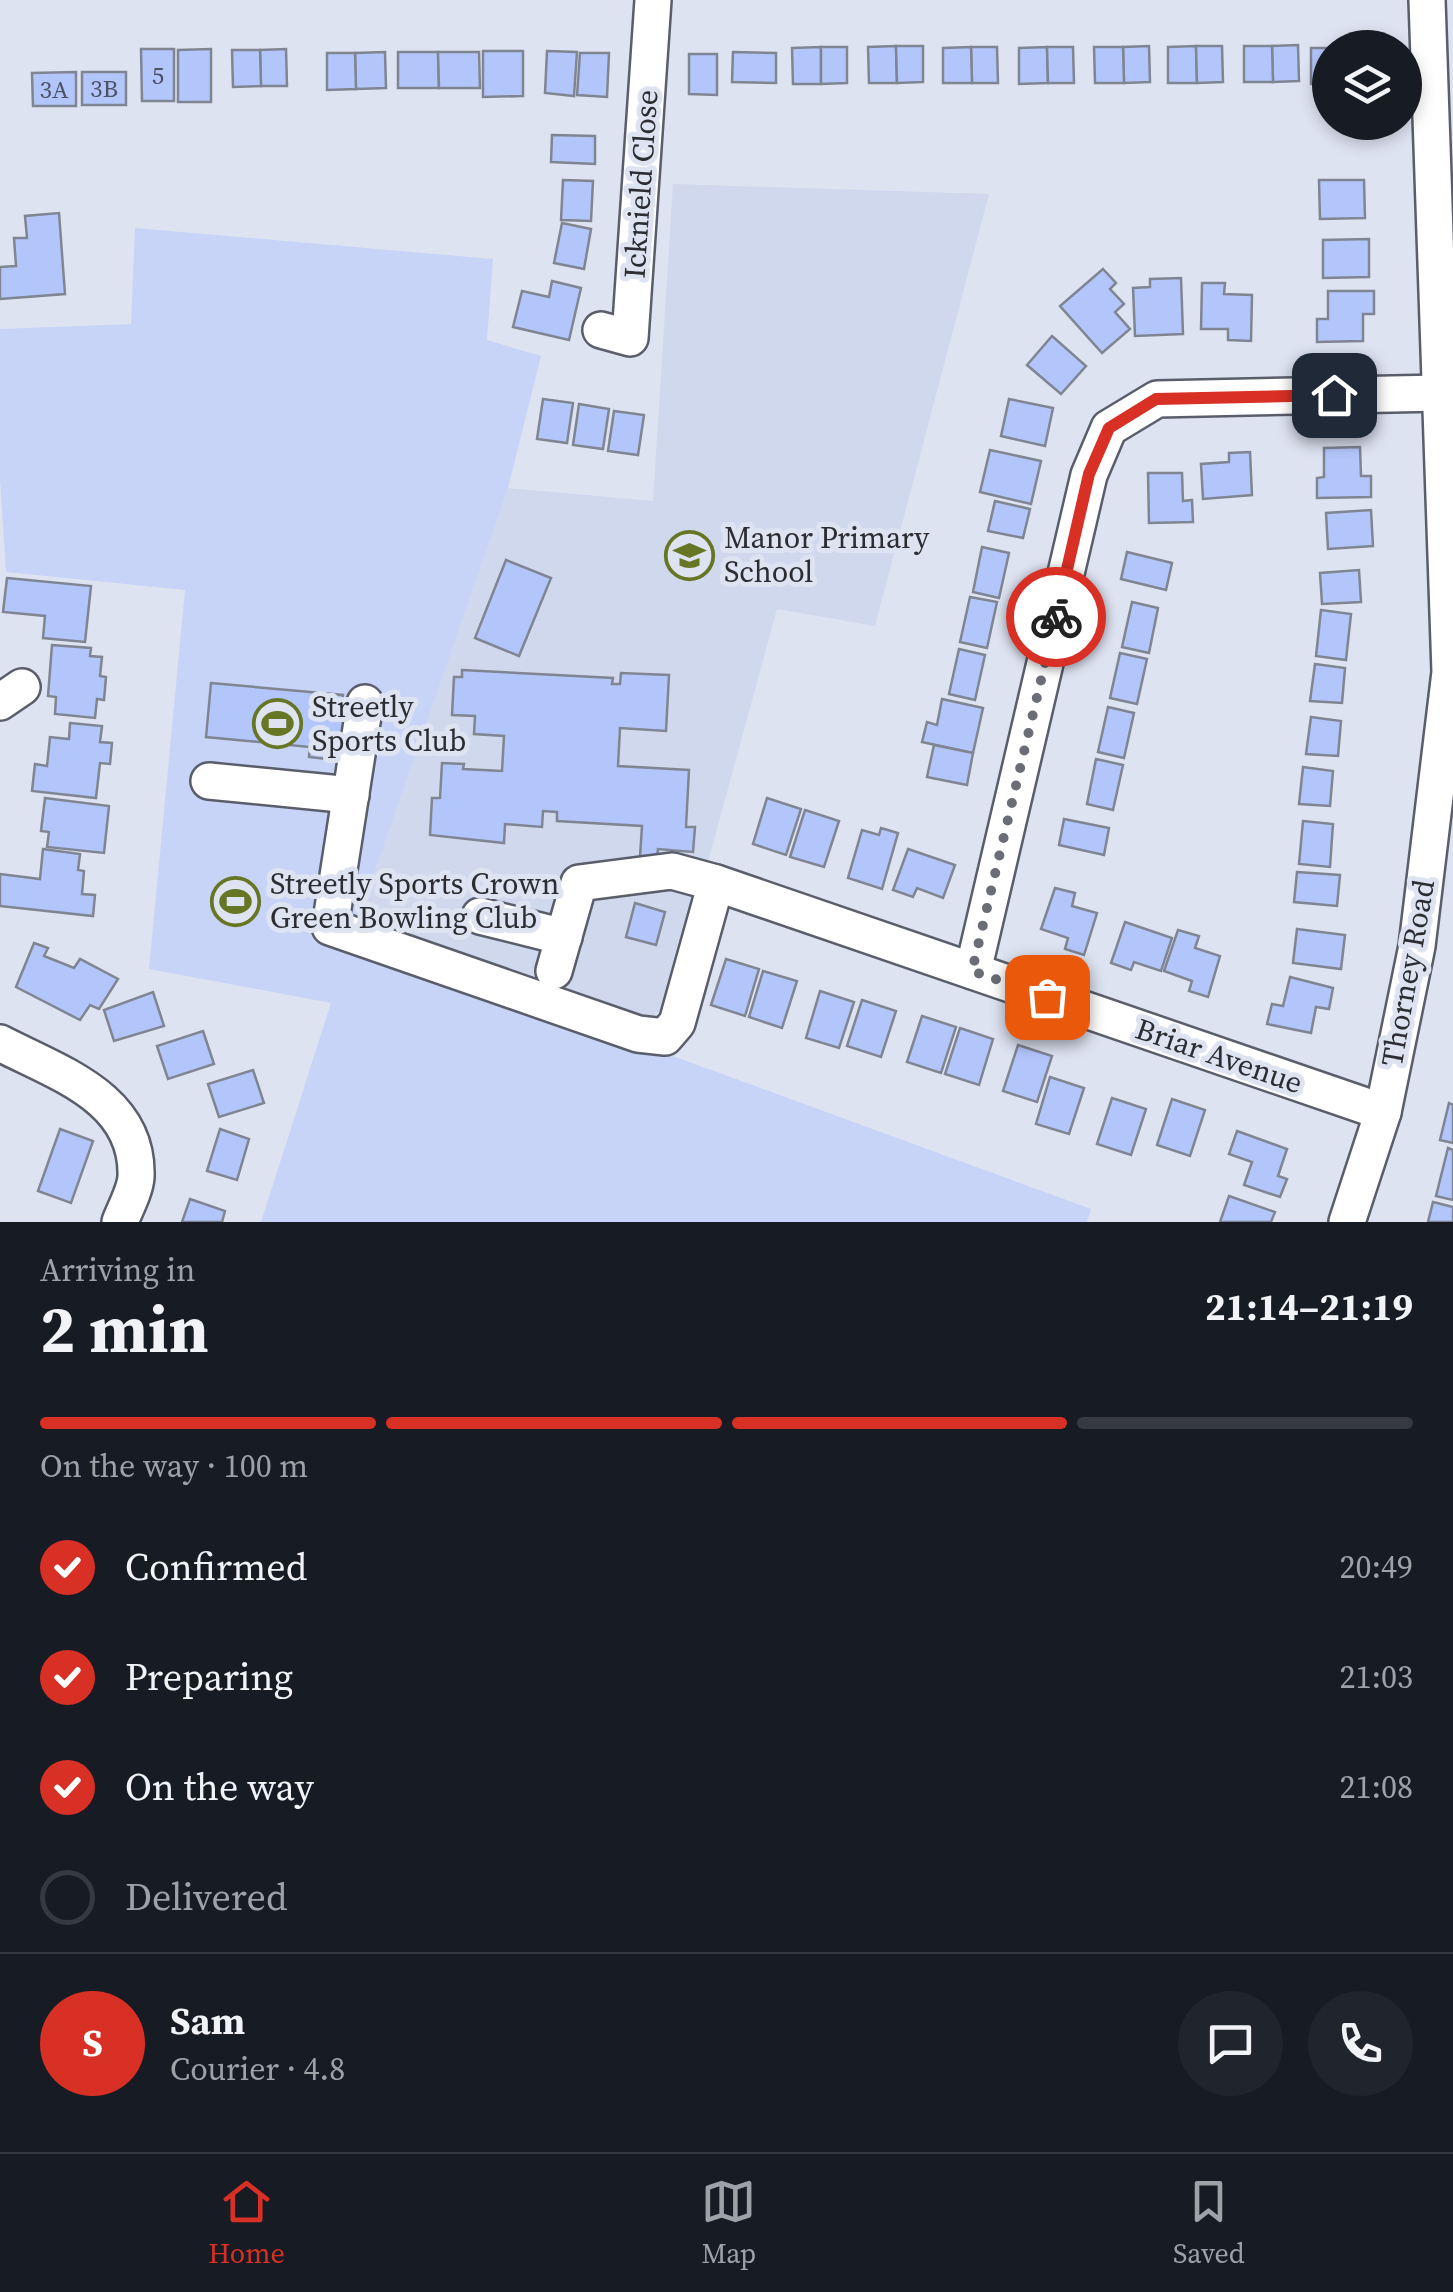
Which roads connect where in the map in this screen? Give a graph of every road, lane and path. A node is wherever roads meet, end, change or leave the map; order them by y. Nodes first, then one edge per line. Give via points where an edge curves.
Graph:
1 (654, 0) edge
2 (1426, 0) edge
3 (601, 330) dead end
4 (1441, 393) junction
5 (365, 703) dead end
6 (209, 781) dead end
7 (351, 795) junction
8 (716, 883) junction
9 (480, 916) dead end
10 (972, 971) junction
11 (0, 1043) edge
12 (1382, 1112) junction
13 (120, 1222) edge
14 (1347, 1222) edge

1 - 3 street, Icknield Close via 630,338
2 - 4 street, Thorney Road
4 - 10 street via 1156,399 1109,428 1089,474
4 - 12 street, Thorney Road via 1450,672 1416,946
5 - 7 street
6 - 7 street
7 - 8 street via 330,927 638,1034 665,1036 677,1023
8 - 9 street, Briar Avenue via 672,871 579,883 559,954
8 - 10 street, Briar Avenue
10 - 12 street, Briar Avenue
11 - 13 street via 95,1092 127,1128 136,1179
12 - 14 street, Thorney Road

